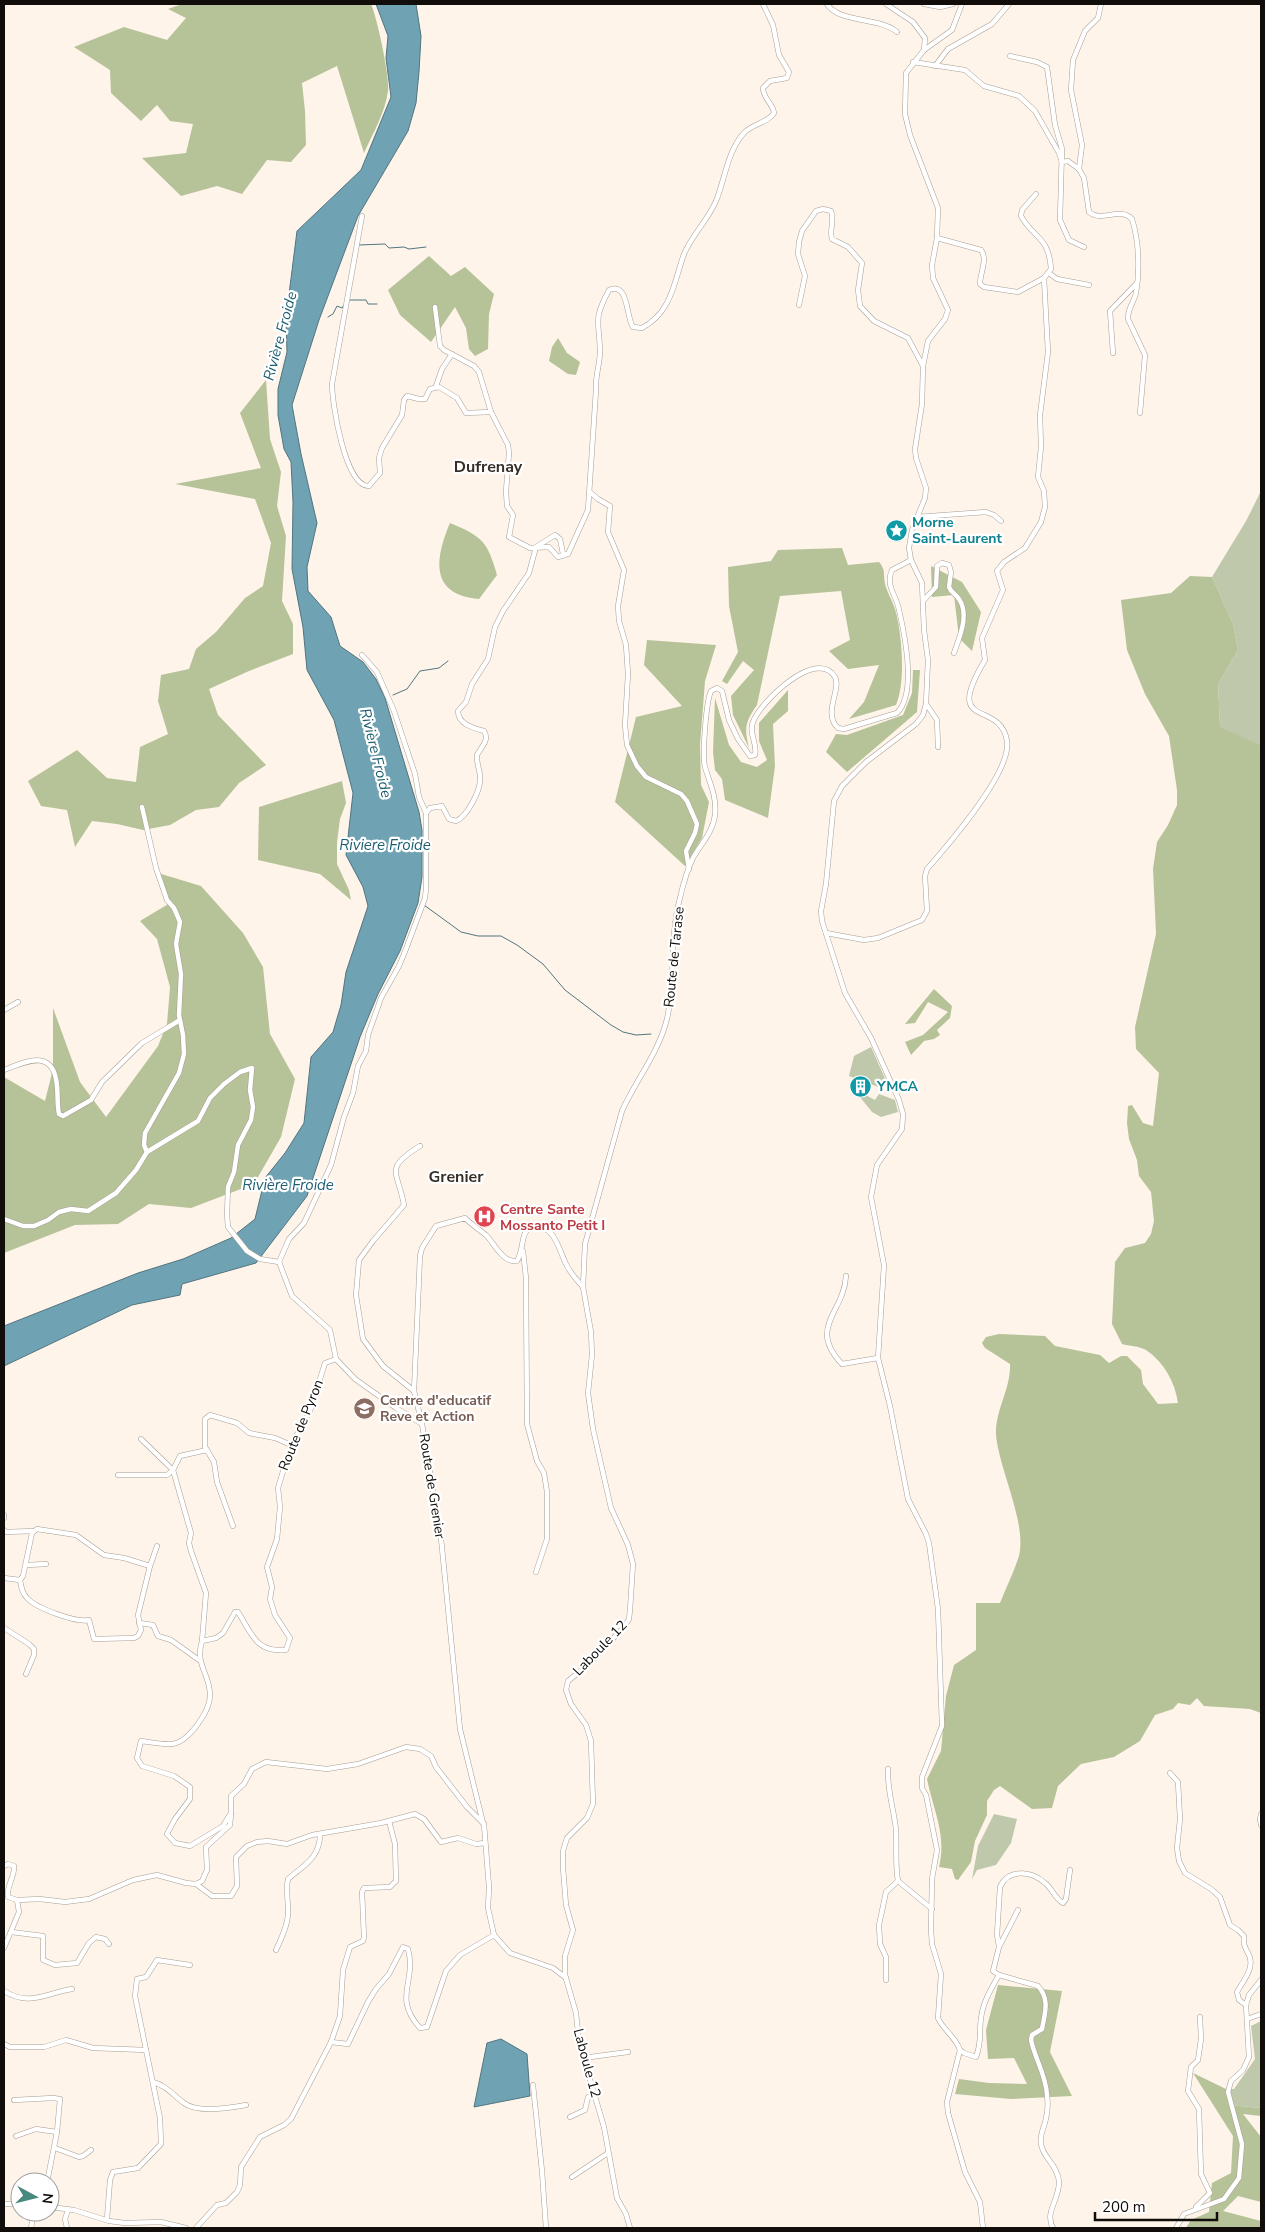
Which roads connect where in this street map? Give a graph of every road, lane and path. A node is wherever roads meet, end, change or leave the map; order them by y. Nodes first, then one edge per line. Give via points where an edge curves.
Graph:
1 (763, 4) edge
2 (827, 4) edge
3 (886, 4) edge
4 (924, 4) edge
5 (955, 4) edge
6 (962, 4) edge
7 (1009, 4) edge
8 (1100, 4) edge
9 (959, 13) junction
10 (897, 32) dead end
11 (924, 50) junction
12 (1010, 56) dead end
13 (913, 62) junction
14 (935, 66) junction
15 (1062, 162) junction
16 (1079, 169) junction
17 (1036, 194) dead end
18 (362, 216) dead end
19 (937, 238) junction
20 (1084, 247) dead end
21 (1049, 273) junction
22 (1044, 278) junction
23 (1137, 282) junction
24 (1089, 286) dead end
25 (799, 305) dead end
26 (435, 307) dead end
27 (1113, 353) dead end
28 (452, 354) junction
29 (923, 366) junction
30 (436, 386) junction
31 (491, 412) junction
32 (1140, 413) dead end
33 (591, 491) junction
34 (917, 517) junction
35 (1001, 521) dead end
36 (536, 547) junction
37 (564, 555) junction
38 (912, 560) junction
39 (924, 600) junction
40 (954, 653) dead end
41 (362, 655) dead end
42 (926, 704) junction
43 (938, 746) dead end
44 (142, 807) dead end
45 (426, 813) junction
46 (689, 869) junction
47 (826, 933) junction
48 (18, 1002) dead end
49 (4, 1010) edge
50 (180, 1020) junction
51 (4, 1070) edge
52 (420, 1146) dead end
53 (147, 1152) junction
54 (4, 1219) edge
55 (522, 1247) junction
56 (278, 1262) junction
57 (846, 1276) dead end
58 (583, 1287) junction
59 (878, 1358) junction
60 (336, 1359) junction
61 (414, 1391) junction
62 (422, 1424) junction
63 (142, 1439) dead end
64 (291, 1445) junction
65 (207, 1450) junction
66 (173, 1470) junction
67 (118, 1475) dead end
68 (233, 1526) dead end
69 (4, 1530) edge
70 (33, 1531) junction
71 (157, 1546) dead end
72 (46, 1564) dead end
73 (27, 1565) junction
74 (150, 1566) junction
75 (536, 1572) dead end
76 (4, 1578) edge
77 (20, 1580) junction
78 (139, 1623) junction
79 (4, 1628) edge
80 (202, 1642) junction
81 (199, 1660) junction
82 (26, 1674) dead end
83 (888, 1769) dead end
84 (1170, 1773) dead end
85 (231, 1813) junction
86 (1261, 1814) edge
87 (389, 1821) junction
88 (484, 1824) junction
89 (1261, 1825) edge
90 (320, 1834) junction
91 (485, 1843) junction
92 (4, 1866) edge
93 (1070, 1870) dead end
94 (898, 1881) junction
95 (196, 1884) junction
96 (17, 1900) junction
97 (932, 1909) junction
98 (1018, 1910) dead end
99 (11, 1932) junction
100 (494, 1935) junction
101 (109, 1944) dead end
102 (999, 1947) junction
103 (4, 1948) edge
104 (276, 1950) dead end
105 (190, 1965) dead end
106 (564, 1965) junction
107 (556, 1969) junction
108 (999, 1975) junction
109 (566, 1978) junction
110 (886, 1980) dead end
111 (1261, 1980) edge
112 (72, 1989) dead end
113 (4, 1991) edge
114 (1246, 2005) junction
115 (1261, 2014) edge
116 (1200, 2017) dead end
117 (1247, 2019) junction
118 (331, 2042) junction
119 (4, 2044) edge
120 (146, 2050) junction
121 (960, 2050) junction
122 (628, 2052) dead end
123 (583, 2058) junction
124 (153, 2082) junction
125 (533, 2086) dead end
126 (595, 2094) junction
127 (14, 2100) dead end
128 (246, 2105) dead end
129 (570, 2117) dead end
130 (57, 2132) junction
131 (16, 2136) dead end
132 (54, 2148) junction
133 (92, 2150) dead end
134 (608, 2153) junction
135 (49, 2172) edge
136 (572, 2177) dead end
137 (60, 2209) edge
138 (68, 2210) junction
139 (1184, 2214) junction
140 (108, 2220) junction
141 (628, 2220) junction
142 (178, 2227) edge
143 (67, 2228) edge
144 (106, 2228) edge
145 (186, 2228) edge
146 (196, 2228) edge
147 (546, 2228) edge
148 (626, 2228) edge
149 (630, 2228) edge
150 (983, 2228) edge
151 (1053, 2228) edge
152 (1176, 2228) edge

1 - 33 street via 774,30 779,55 789,72 787,78 770,81 763,88 774,113 746,130 739,140 726,167 715,204 687,248 674,291 658,314 642,328 633,327 626,300 614,288 609,290 599,311 600,351 595,380
2 - 10 street via 836,12
3 - 11 street via 920,29 925,38
4 - 5 street via 940,7
5 - 9 street
6 - 9 street
7 - 14 street via 992,24 948,50
8 - 16 street via 1098,18 1085,31 1073,60 1071,90 1082,145
9 - 11 street via 952,30
11 - 13 street
12 - 15 street via 1047,67
13 - 14 street
13 - 19 street via 906,73 905,114 938,208
14 - 15 street via 965,70 984,86 1019,96 1035,112
15 - 16 street via 1068,161
15 - 20 street via 1060,220 1069,240
16 - 23 street via 1086,185 1090,214 1120,213 1132,219 1138,260
17 - 21 street via 1022,210 1021,216 1042,238 1051,264
18 - 30 street via 332,384 332,397 348,465 358,483 369,486 380,473 382,448 402,415 407,396 425,398
19 - 22 street via 981,250 984,261 980,284 984,287 1013,293
19 - 29 street via 933,278 948,310 928,341
21 - 22 street
21 - 24 street via 1057,279
22 - 47 street via 1048,352 1040,415 1038,476 1045,497 1044,514 1025,548 997,571 1003,590 982,638 985,660 976,672 968,698 975,711 989,717 1005,734 1004,760 974,812 927,869 927,912 922,920 878,938 864,940
23 - 27 street via 1110,310
23 - 32 street via 1128,318 1145,354
25 - 29 street via 805,276 798,254 800,236 816,211 826,209 832,214 832,239 848,247 862,264 858,290 860,306 874,321 908,338
26 - 28 street via 440,346
28 - 30 street
28 - 31 street via 478,369
29 - 34 street via 922,404 915,449 926,488
30 - 31 street via 457,398 466,413
31 - 36 street via 509,450 507,506 514,515 508,535 526,547
33 - 37 street via 587,514 570,551
33 - 46 street via 610,506 608,532 624,566 618,606 626,645 627,745 646,777 681,794 687,801 697,824 686,851
34 - 35 street via 986,512
34 - 38 street via 909,548
36 - 37 street via 549,547 558,557
36 - 37 street via 552,536 558,536
36 - 45 street via 529,573 503,611 488,659 458,711 462,722 486,732 476,761 481,778 478,790 458,820 449,819 439,806 430,808
38 - 39 street via 922,583
38 - 46 street, Route de Tarase via 892,570 888,578 899,608 907,664 906,696 897,713 838,728 832,719 837,681 835,676 819,668 783,685 757,713 751,726 756,752 750,756 729,720 722,690 716,688 711,691 704,750 716,799 715,814 707,837
39 - 40 street via 936,587 937,566 949,564 950,590 961,602 963,617
39 - 42 street via 928,660
41 - 45 street via 377,672 394,711
42 - 43 street via 937,720
42 - 47 street via 916,724 866,762 837,793 821,911
44 - 50 street via 156,868 167,900 180,922 176,944 182,974
45 - 56 street via 424,898 399,966 381,998 368,1035 331,1165 304,1223 289,1239
46 - 58 street, Route de Tarase via 674,924 670,1005 666,1021 655,1051 630,1093 615,1135 585,1244
47 - 59 street via 845,993 871,1038 903,1114 902,1129 877,1165 871,1197 884,1265
48 - 49 street
50 - 51 street via 142,1043 102,1082 88,1103 63,1116 59,1114 56,1080 50,1065 35,1060
50 - 53 street via 182,1064 147,1128 144,1138
52 - 61 street via 398,1163 396,1182 404,1205 359,1260 356,1295 363,1339 383,1366
53 - 54 street via 116,1193 88,1211 71,1209 59,1212 34,1226
53 - 56 street via 198,1120 210,1098 224,1084 252,1068 250,1090 253,1107 251,1120 238,1145 228,1187 228,1226 248,1251 260,1259
55 - 58 street, Route de Grenier via 528,1228 538,1225 544,1228 556,1238 566,1266
55 - 61 street, Route de Grenier via 519,1259 512,1262 506,1259 487,1236 465,1218 442,1223 432,1229 420,1256
55 - 75 street via 526,1278 527,1424 547,1492 547,1539
56 - 60 street via 292,1296 330,1330
57 - 59 street via 845,1286 826,1330 830,1348 842,1364
58 - 106 street, Laboule 12 via 591,1332 588,1392 595,1444 610,1508 628,1545 633,1564 629,1619 568,1681 566,1690 571,1704 586,1725 591,1741 593,1796 590,1812 567,1838 563,1850 564,1893 573,1930
59 - 97 street via 908,1499 929,1544 938,1609 942,1726 922,1777 937,1850 932,1879
60 - 62 street via 355,1379
60 - 64 street, Route de Pyron via 325,1363 310,1411
61 - 62 street, Route de Grenier
62 - 88 street, Route de Grenier via 441,1538 460,1729
63 - 66 street
64 - 65 street via 249,1433 237,1423 210,1415 205,1419
64 - 80 street, Route de Pyron via 278,1488 277,1539 267,1567 275,1615 290,1638 286,1650 272,1651 260,1646 238,1612 223,1633
65 - 66 street via 180,1456
65 - 68 street via 214,1462 217,1482
66 - 67 street via 167,1475
66 - 80 street via 192,1533 191,1551 206,1593
69 - 70 street
70 - 73 street
70 - 74 street via 39,1529 76,1535 104,1555
71 - 74 street
72 - 73 street
73 - 77 street
74 - 78 street
76 - 77 street
77 - 78 street via 23,1593 34,1603 60,1616 78,1621 90,1620 92,1638 96,1640 134,1638 140,1633
78 - 81 street via 153,1625 158,1636 170,1640
79 - 82 street via 34,1649
80 - 81 street
81 - 85 street via 210,1694 200,1722 174,1744 141,1741 137,1758 142,1766 174,1776 190,1787 190,1800 167,1834 175,1843 190,1846 223,1826
83 - 94 street via 887,1788 896,1830
84 - 114 street via 1178,1782 1179,1862 1185,1873 1220,1897 1230,1925 1244,1936 1243,1946 1251,1964 1237,1992 1239,2000
85 - 88 street via 231,1796 244,1784 252,1769 266,1762 327,1769 358,1764 406,1747 420,1749 431,1756 467,1807
85 - 95 street via 230,1825 206,1847 207,1870 202,1881
86 - 89 street
87 - 90 street
87 - 91 street via 416,1814 424,1819 440,1842 458,1838 476,1844
87 - 118 street via 395,1844 396,1881 390,1887 364,1888 362,1892 364,1937 363,1941 350,1947 342,1978 340,2016
88 - 91 street
90 - 95 street via 287,1844 268,1841 247,1846 236,1857 237,1886 231,1896 212,1896
90 - 104 street via 317,1852 288,1878 287,1924
91 - 100 street via 488,1908
92 - 96 street via 14,1866 7,1892 8,1897
93 - 102 street via 1063,1903 1045,1883 1030,1874 1016,1873 1003,1882 997,1935
94 - 97 street
94 - 110 street via 886,1892 879,1925 880,1944 886,1957
95 - 96 street via 157,1875 134,1880 84,1900
96 - 99 street via 19,1912
97 - 121 street via 932,1944 940,1974 938,2018
98 - 102 street
99 - 101 street via 43,1936 43,1960 55,1965 77,1963 96,1937
99 - 103 street
100 - 107 street via 510,1953
100 - 118 street via 460,1955 446,1971 427,2027 420,2028 407,2005 405,1996 411,1960 408,1949 403,1947 389,1974 368,2002 348,2044
102 - 108 street via 994,1971
105 - 120 street via 157,1960 146,1977 137,1979 135,1996
106 - 107 street
106 - 109 street, Laboule 12
107 - 109 street
108 - 121 street via 985,1999 980,2020 981,2044 976,2056
108 - 151 street via 1038,1986 1046,2002 1042,2029 1032,2035 1031,2040 1047,2094 1047,2116 1041,2144 1055,2166 1059,2182 1049,2220
109 - 123 street, Laboule 12 via 576,2013
111 - 114 street via 1249,1995
112 - 113 street via 40,1999 15,1998
114 - 117 street
115 - 117 street
116 - 139 street via 1198,2060 1191,2067 1188,2091 1199,2109 1202,2174 1210,2193
117 - 139 street via 1249,2057 1244,2070 1231,2081 1228,2092 1242,2144 1239,2178 1224,2199
118 - 146 street via 291,2119 260,2138 242,2167 237,2192 226,2203 217,2205
119 - 120 street via 10,2047 44,2047 66,2040 93,2048
120 - 124 street
121 - 150 street via 948,2113 965,2172 980,2202
122 - 123 street
123 - 126 street, Laboule 12
124 - 128 street via 195,2108
124 - 140 street via 161,2144 138,2168 113,2172
125 - 147 street
126 - 129 street via 588,2097 586,2109
126 - 134 street, Laboule 12
127 - 130 street via 60,2099
130 - 131 street via 36,2129
130 - 132 street
132 - 133 street via 79,2156
132 - 135 street
134 - 136 street
134 - 141 street, Laboule 12 via 617,2198
137 - 138 street
138 - 140 street
138 - 143 street via 65,2218
139 - 152 street
140 - 142 street via 124,2224 161,2222
140 - 144 street
141 - 148 street
141 - 149 street, Laboule 12
142 - 145 street

